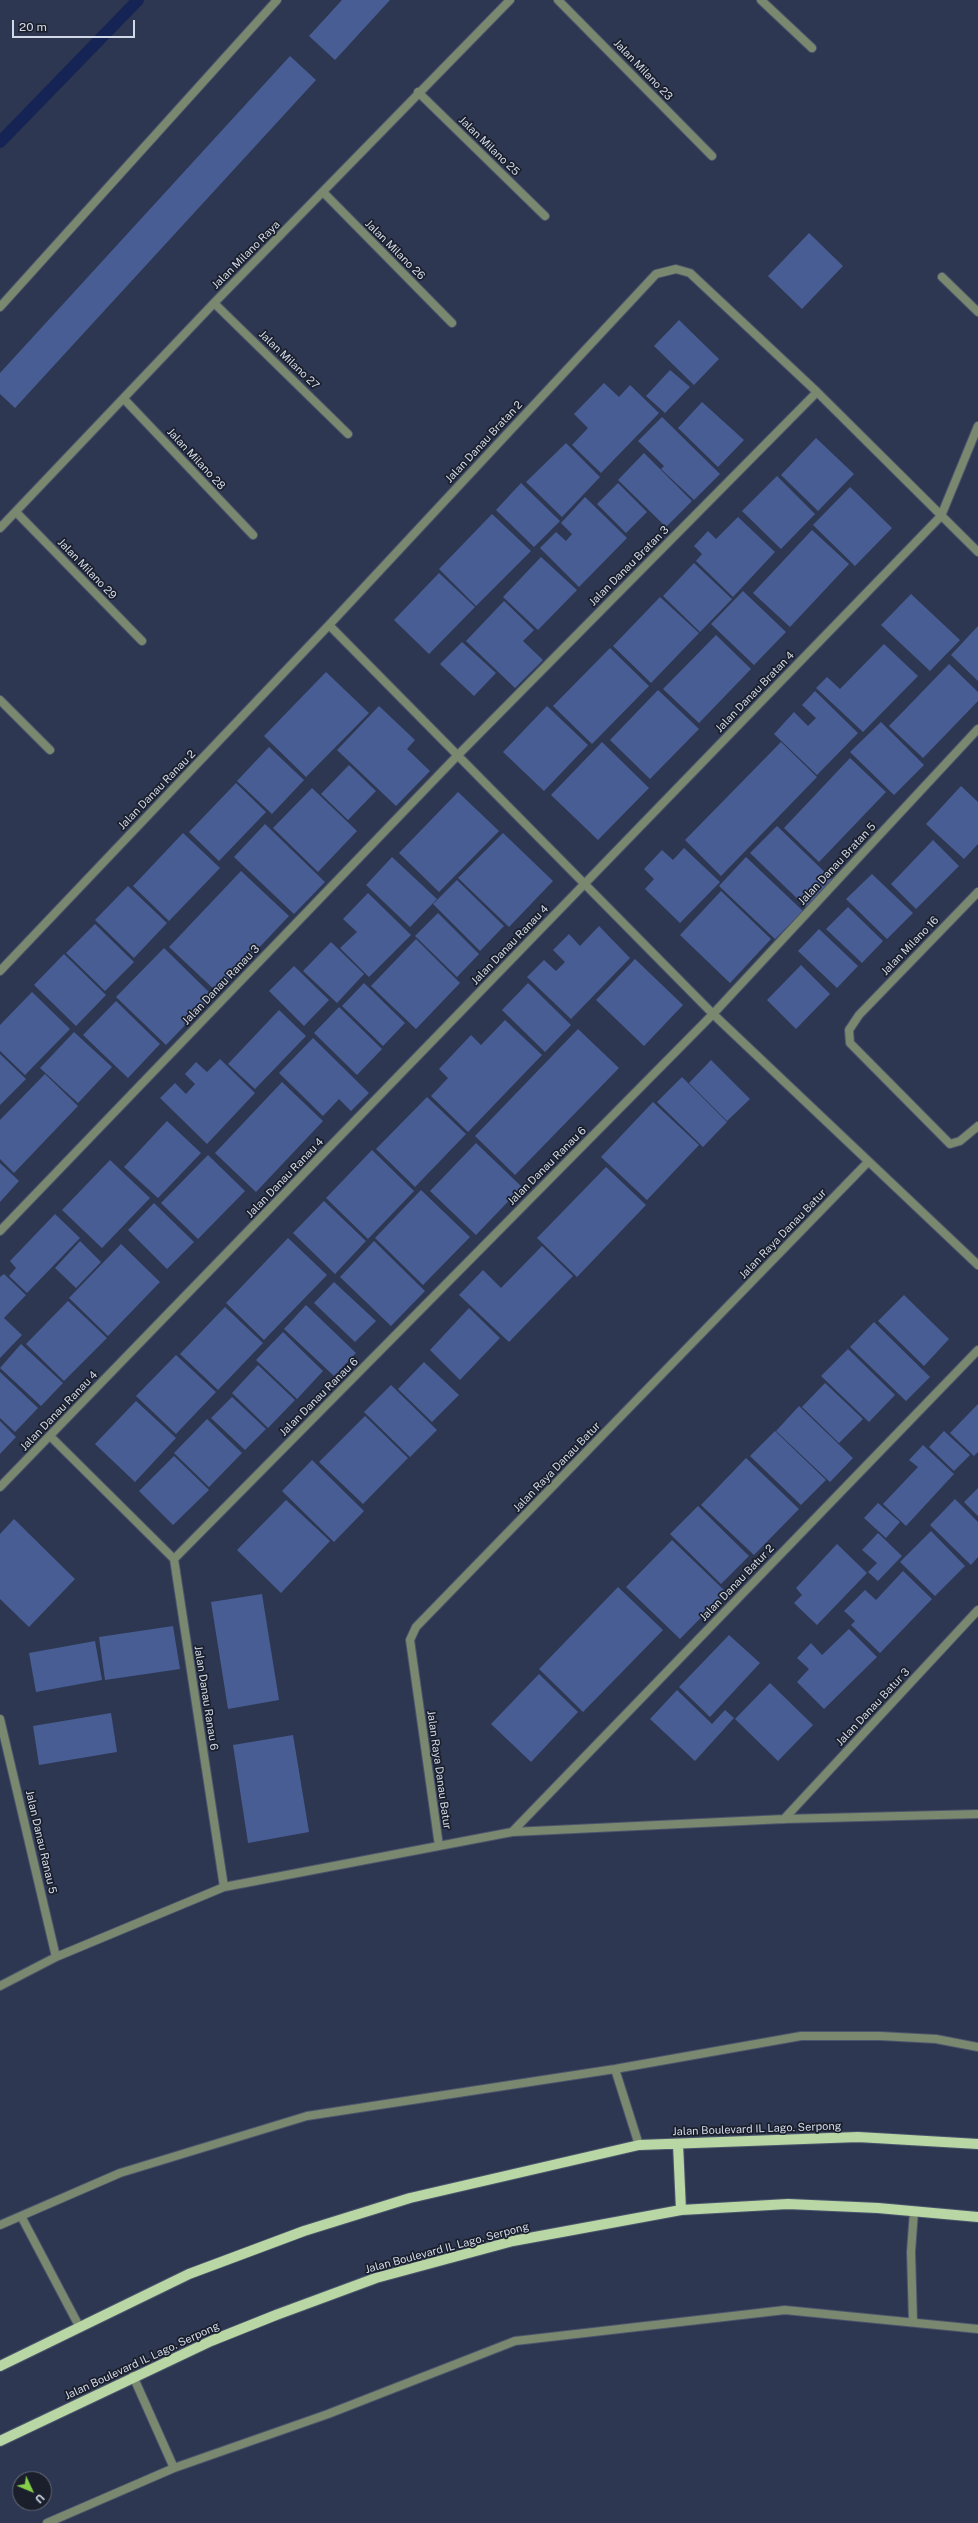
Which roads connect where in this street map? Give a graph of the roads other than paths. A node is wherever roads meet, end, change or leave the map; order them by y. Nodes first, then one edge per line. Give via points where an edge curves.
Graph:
1 (277, 0) edge
2 (510, 0) edge
3 (558, 0) edge
4 (761, 0) edge
5 (812, 48) dead end
6 (418, 92) junction
7 (712, 156) dead end
8 (323, 192) junction
9 (545, 216) dead end
10 (942, 277) dead end
11 (214, 303) junction
12 (0, 306) edge
13 (978, 312) edge
14 (452, 324) dead end
15 (817, 392) junction
16 (124, 399) junction
17 (978, 426) edge
18 (348, 434) dead end
19 (16, 512) junction
20 (941, 516) junction
21 (0, 528) edge
22 (253, 535) dead end
23 (978, 552) edge
24 (329, 625) junction
25 (142, 641) dead end
26 (0, 700) edge
27 (978, 729) edge
28 (50, 750) dead end
29 (457, 756) junction
30 (585, 884) junction
31 (978, 892) edge
32 (0, 971) edge
33 (713, 1014) junction
34 (978, 1126) edge
35 (868, 1162) junction
36 (0, 1230) edge
37 (978, 1265) edge
38 (978, 1350) edge
39 (50, 1436) junction
40 (0, 1487) edge
41 (174, 1559) junction
42 (978, 1610) edge
43 (0, 1719) edge
44 (2, 1735) edge
45 (978, 1814) edge
46 (784, 1819) junction
47 (512, 1832) junction
48 (439, 1846) junction
49 (224, 1887) junction
50 (56, 1957) junction
51 (0, 1986) edge
52 (978, 2047) edge
53 (614, 2069) junction
54 (678, 2144) junction
55 (978, 2144) edge
56 (638, 2145) junction
57 (681, 2210) junction
58 (914, 2211) junction
59 (21, 2216) junction
60 (978, 2217) edge
61 (0, 2225) edge
62 (912, 2322) junction
63 (80, 2326) junction
64 (978, 2329) edge
65 (0, 2366) edge
66 (132, 2376) junction
67 (0, 2441) edge
68 (174, 2468) junction
69 (46, 2523) edge

1 - 12 street
2 - 6 street, Jalan Milano Raya
3 - 7 street, Jalan Milano 23
4 - 5 street
6 - 8 street, Jalan Milano Raya
6 - 9 street, Jalan Milano 25
8 - 11 street, Jalan Milano Raya
8 - 14 street, Jalan Milano 26
10 - 13 street
11 - 16 street, Jalan Milano Raya
11 - 18 street, Jalan Milano 27
15 - 20 street
15 - 24 street, Jalan Danau Bratan 2 via 690,273 676,269 656,274
15 - 29 street, Jalan Danau Bratan 3
16 - 19 street, Jalan Milano Raya
16 - 22 street, Jalan Milano 28
17 - 20 street
19 - 21 street, Jalan Milano Raya
19 - 25 street, Jalan Milano 29
20 - 23 street
20 - 30 street, Jalan Danau Bratan 4
24 - 29 street
24 - 32 street, Jalan Danau Ranau 2
26 - 28 street
27 - 33 street, Jalan Danau Bratan 5
29 - 30 street
29 - 36 street, Jalan Danau Ranau 3
30 - 33 street
30 - 39 street, Jalan Danau Ranau 4
31 - 34 street, Jalan Milano 16 via 859,1015 849,1030 850,1043 950,1144 970,1134
33 - 35 street
33 - 41 street, Jalan Danau Ranau 6
35 - 37 street
35 - 48 street, Jalan Raya Danau Batur via 416,1627 410,1640
38 - 47 street, Jalan Danau Batur 2
39 - 40 street, Jalan Danau Ranau 4
39 - 41 street
41 - 49 street, Jalan Danau Ranau 6
42 - 46 street, Jalan Danau Batur 3
43 - 44 street, Jalan Danau Ranau 5
44 - 50 street, Jalan Danau Ranau 5
45 - 46 street
46 - 47 street
47 - 48 street
48 - 49 street
49 - 50 street
50 - 51 street
52 - 53 street via 936,2040 880,2036 801,2036
53 - 56 street
53 - 59 street via 307,2116 120,2173
54 - 55 main road, Jalan Boulevard IL Lago. Serpong via 858,2137
54 - 56 main road, Jalan Boulevard IL Lago. Serpong
54 - 57 main road
56 - 63 main road, Jalan Boulevard IL Lago. Serpong via 410,2198 304,2231 189,2274
57 - 58 main road, Jalan Boulevard IL Lago. Serpong via 788,2204
57 - 66 main road, Jalan Boulevard IL Lago. Serpong via 513,2241 376,2278 211,2341
58 - 60 main road, Jalan Boulevard IL Lago. Serpong
58 - 62 street via 911,2252
59 - 61 street
59 - 63 street
62 - 64 street
62 - 68 street via 785,2310 515,2341 328,2414
63 - 65 main road, Jalan Boulevard IL Lago. Serpong
66 - 67 main road, Jalan Boulevard IL Lago. Serpong
66 - 68 street
68 - 69 street

